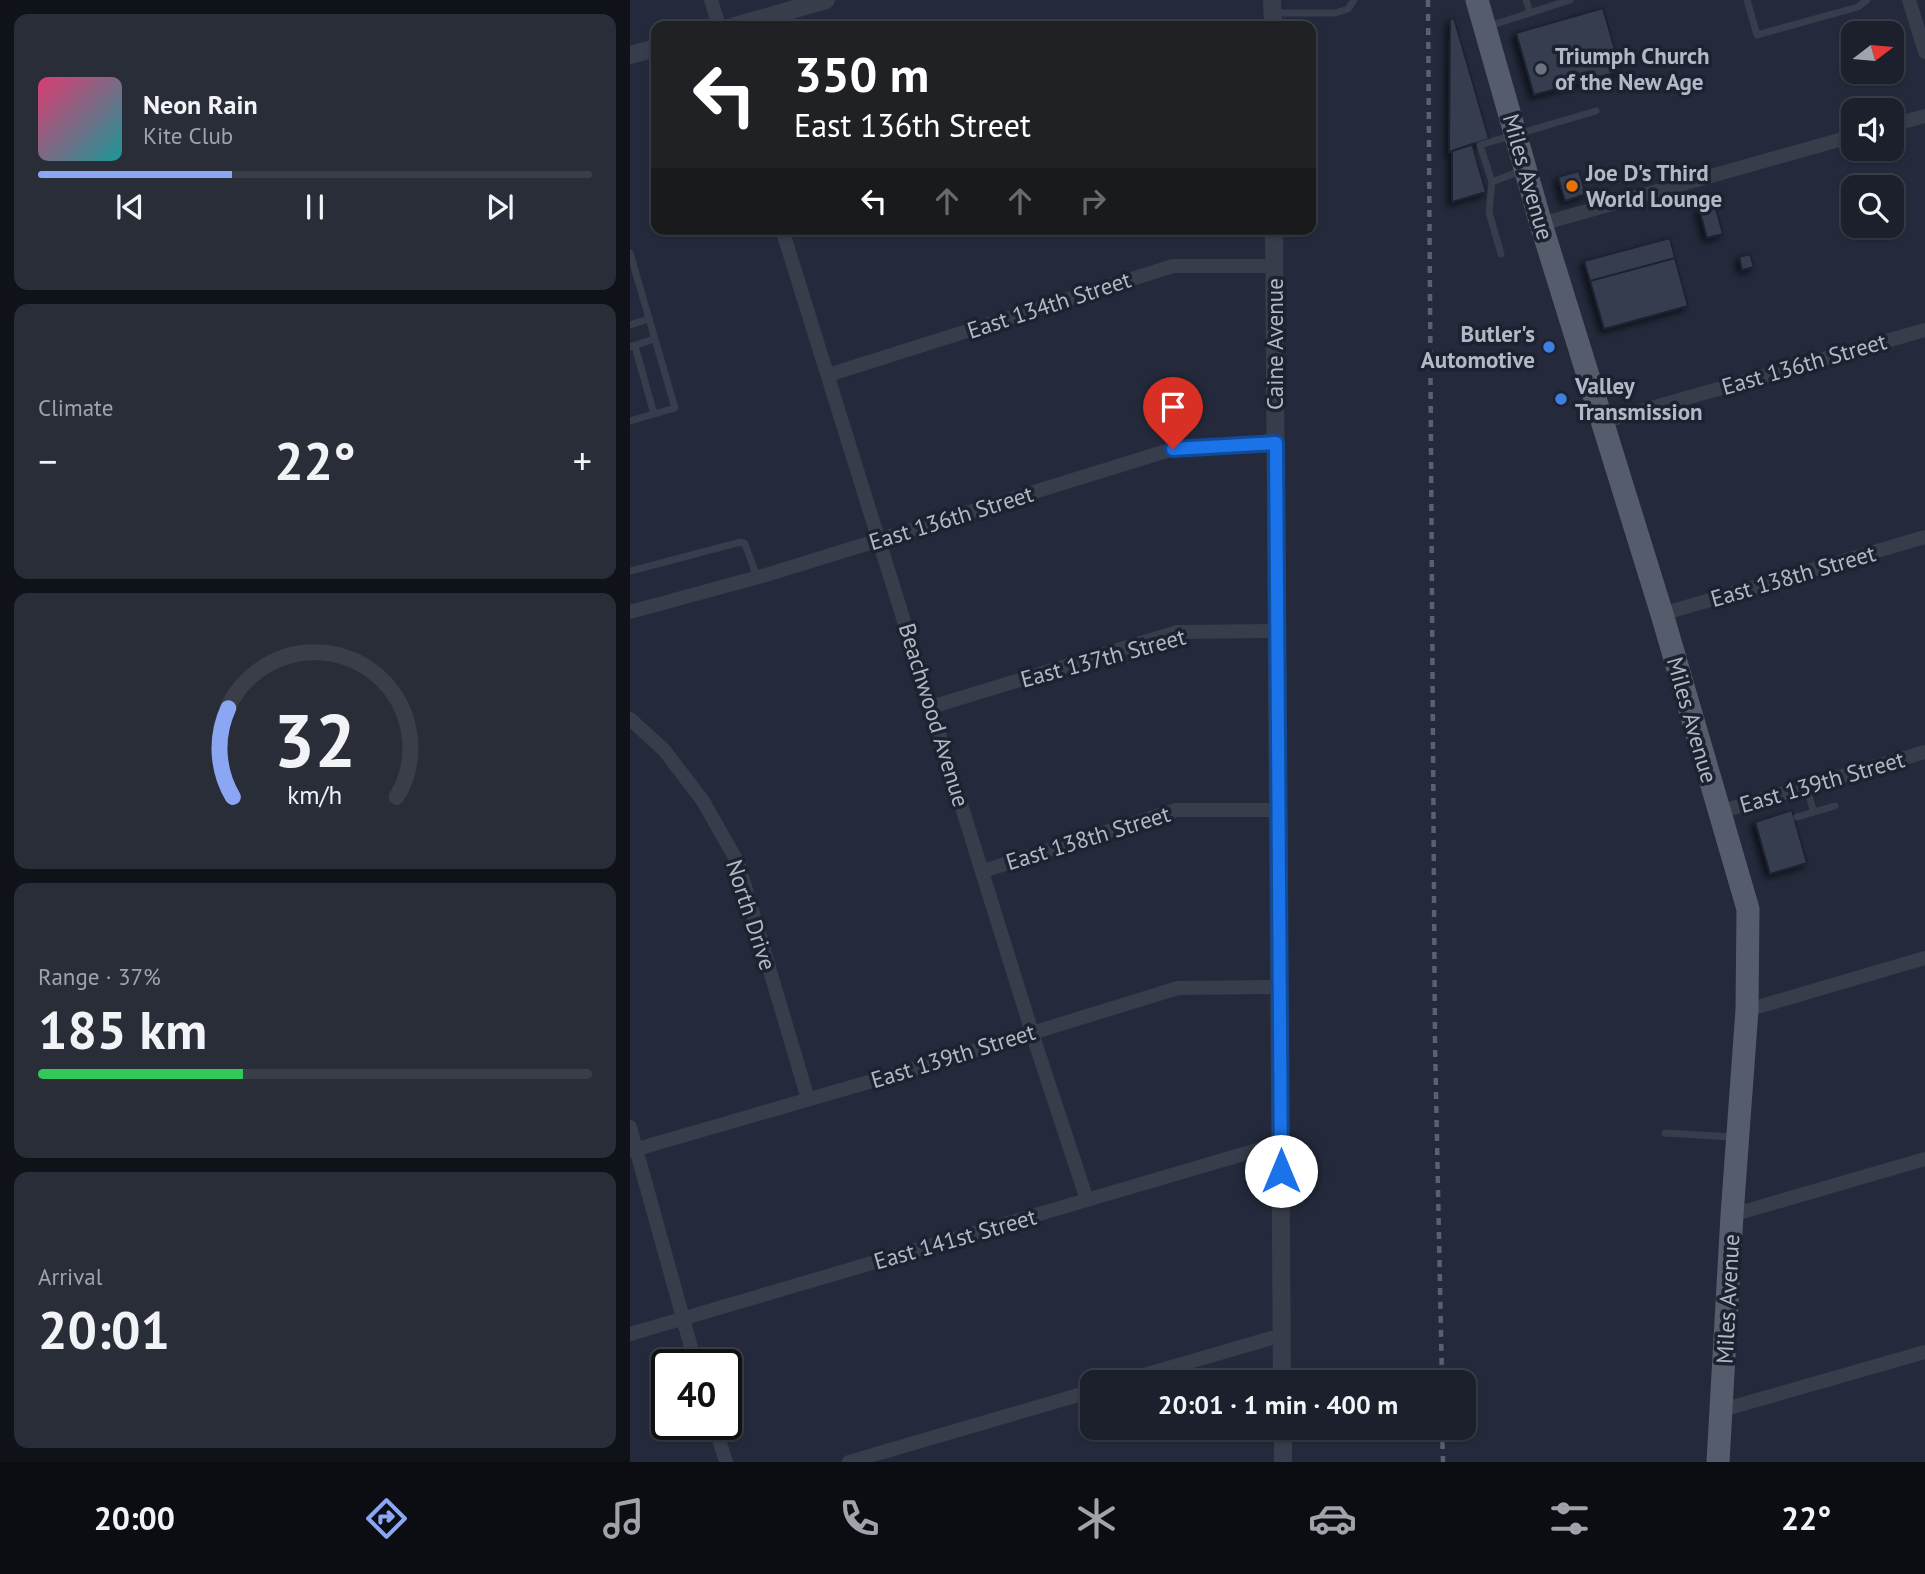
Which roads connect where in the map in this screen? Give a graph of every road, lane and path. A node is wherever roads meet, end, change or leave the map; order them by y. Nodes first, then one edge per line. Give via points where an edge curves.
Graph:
1 (711, 0) edge
2 (825, 0) edge
3 (1354, 0) edge
4 (1477, 0) edge
5 (1526, 0) edge
6 (1570, 0) edge
7 (1747, 0) edge
8 (1867, 0) edge
9 (1909, 0) edge
10 (1273, 13) edge
11 (1530, 13) junction
12 (717, 21) edge
13 (752, 21) edge
14 (1485, 27) junction
15 (651, 49) edge
16 (1925, 52) edge
17 (630, 55) edge
18 (1596, 111) dead end
19 (1925, 116) edge
20 (1904, 122) edge
21 (1516, 135) junction
22 (1841, 139) edge
23 (1526, 170) junction
24 (1492, 182) junction
25 (1541, 224) junction
26 (784, 235) edge
27 (1274, 235) edge
28 (630, 253) edge
29 (1501, 254) dead end
30 (1275, 266) junction
31 (649, 319) junction
32 (630, 325) edge
33 (1925, 330) edge
34 (654, 339) junction
35 (633, 346) edge
36 (828, 375) junction
37 (654, 414) junction
38 (630, 421) edge
39 (1602, 422) junction
40 (1276, 443) junction
41 (1925, 537) edge
42 (880, 540) junction
43 (630, 571) edge
44 (757, 577) junction
45 (630, 612) edge
46 (1662, 614) junction
47 (1277, 631) junction
48 (931, 707) junction
49 (630, 719) edge
50 (1925, 752) edge
51 (1805, 787) junction
52 (1835, 807) dead end
53 (1279, 810) junction
54 (1718, 812) junction
55 (1814, 812) junction
56 (1797, 817) dead end
57 (983, 871) junction
58 (1925, 958) edge
59 (1280, 986) junction
60 (1747, 1010) junction
61 (1032, 1033) junction
62 (808, 1099) junction
63 (630, 1127) edge
64 (1665, 1133) dead end
65 (1737, 1137) junction
66 (1281, 1143) junction
67 (633, 1150) edge
68 (1925, 1158) edge
69 (1087, 1200) junction
70 (1732, 1215) junction
71 (682, 1318) junction
72 (630, 1334) edge
73 (1282, 1335) junction
74 (691, 1349) edge
75 (1925, 1352) edge
76 (1161, 1370) edge
77 (1282, 1370) edge
78 (1080, 1395) edge
79 (1722, 1410) junction
80 (720, 1440) edge
81 (1283, 1440) edge
82 (726, 1462) edge
83 (849, 1462) edge
84 (1283, 1462) edge
85 (1718, 1462) edge

1 - 12 street
2 - 13 street
3 - 10 lane via 1348,9 1335,13
4 - 14 main road, Miles Avenue
5 - 11 lane
6 - 11 lane
7 - 8 lane via 1757,36 1858,7
9 - 16 street
11 - 14 lane
14 - 21 main road, Miles Avenue
15 - 17 street
18 - 21 lane
19 - 20 street
21 - 23 main road, Miles Avenue
21 - 24 lane via 1480,145
22 - 25 street
23 - 24 lane
23 - 25 main road, Miles Avenue
24 - 29 lane via 1489,212
25 - 39 main road, Miles Avenue
26 - 36 street, Beachwood Avenue
27 - 30 street, Caine Avenue
28 - 31 lane
30 - 36 street, East 134th Street via 1173,266
30 - 40 street, Caine Avenue
31 - 32 lane
31 - 34 lane
33 - 39 street, East 136th Street
34 - 35 lane
34 - 37 lane via 675,408
35 - 37 lane
36 - 42 street, Beachwood Avenue
37 - 38 lane
39 - 46 main road, Miles Avenue
40 - 42 street, East 136th Street via 1173,449
40 - 47 street, Caine Avenue
41 - 46 street, East 138th Street
42 - 44 street, East 136th Street
42 - 48 street, Beachwood Avenue
43 - 44 lane via 741,542 746,544
44 - 45 street, East 136th Street
46 - 54 main road, Miles Avenue
47 - 48 street, East 137th Street via 1177,632
47 - 53 street, Caine Avenue
48 - 57 street, Beachwood Avenue
49 - 62 street, North Drive via 664,750 695,791 738,863
50 - 51 street, East 139th Street
51 - 54 street, East 139th Street
51 - 55 lane
52 - 55 lane
53 - 57 street, East 138th Street via 1176,810
53 - 59 street, Caine Avenue
54 - 60 main road, Miles Avenue via 1748,909
55 - 56 lane
57 - 61 street, Beachwood Avenue
58 - 60 street
59 - 61 street, East 139th Street via 1178,988
59 - 66 street, Caine Avenue
60 - 65 main road, Miles Avenue
61 - 62 street, East 139th Street
61 - 69 street, Beachwood Avenue
62 - 67 street, East 139th Street
63 - 67 street
64 - 65 lane
65 - 70 main road, Miles Avenue
66 - 69 street, East 141st Street
66 - 73 street, Caine Avenue
67 - 71 street
68 - 70 street
69 - 71 street, East 141st Street
70 - 79 main road, Miles Avenue
71 - 72 street, East 141st Street
71 - 74 street
73 - 76 street
73 - 77 street, Caine Avenue
75 - 79 street
78 - 83 street
79 - 85 main road, Miles Avenue
80 - 82 street
81 - 84 street

